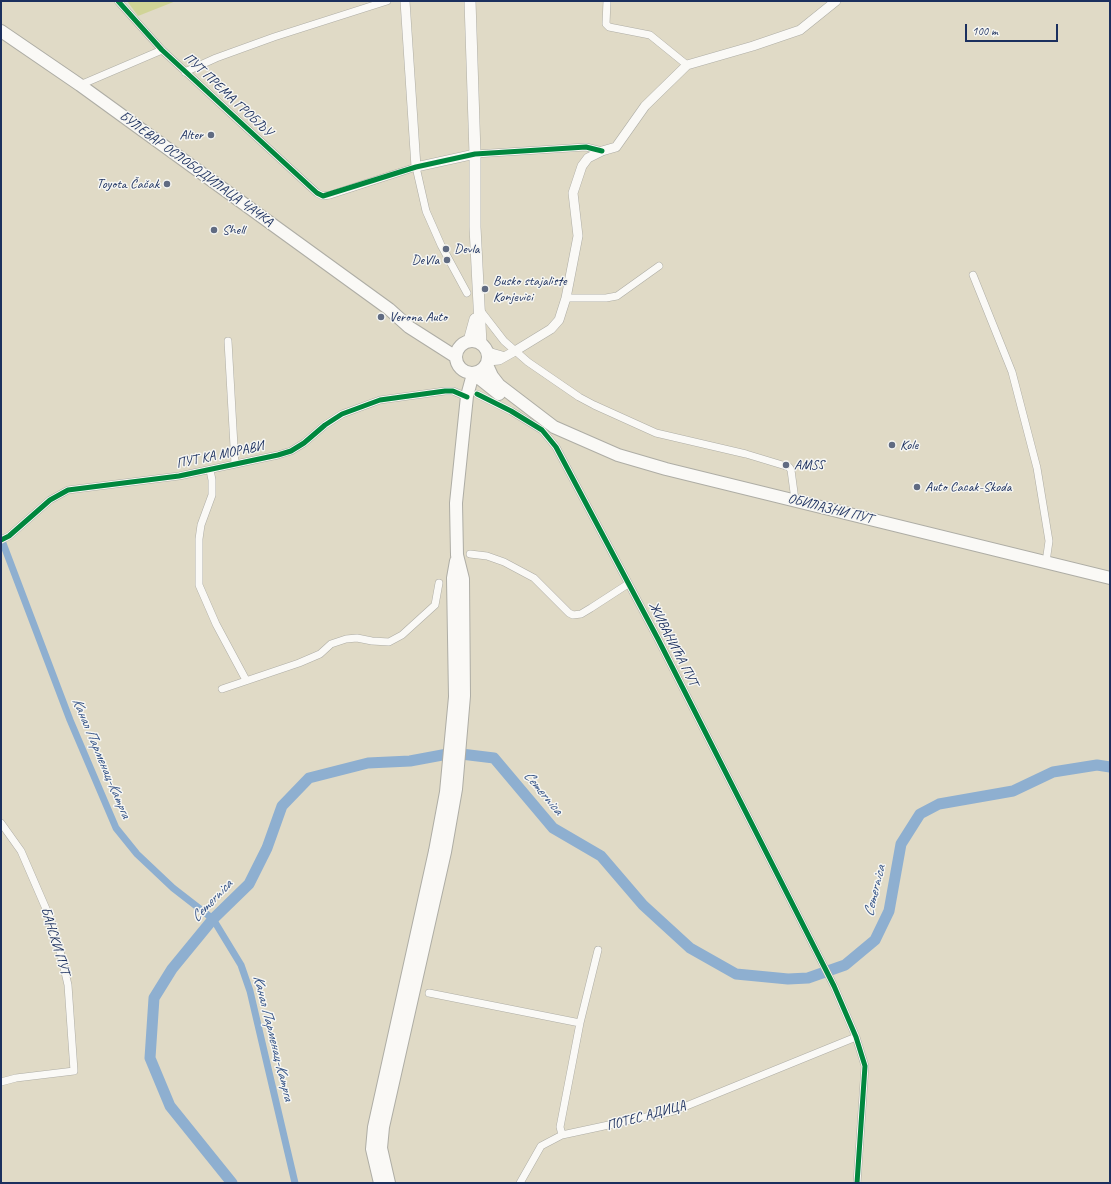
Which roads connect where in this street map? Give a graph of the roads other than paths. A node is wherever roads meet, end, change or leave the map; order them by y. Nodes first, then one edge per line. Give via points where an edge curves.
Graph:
1 (118, 1) edge
2 (387, 1) edge
3 (404, 1) edge
4 (470, 1) edge
5 (607, 1) edge
6 (836, 1) edge
7 (1, 31) edge
8 (162, 50) junction
9 (687, 65) junction
10 (185, 72) junction
11 (80, 85) junction
12 (602, 151) junction
13 (475, 154) junction
14 (416, 167) junction
15 (659, 266) dead end
16 (973, 275) dead end
17 (467, 293) dead end
18 (566, 298) junction
19 (477, 308) junction
20 (389, 309) junction
21 (228, 341) dead end
22 (465, 343) junction
23 (515, 351) junction
24 (486, 356) junction
25 (456, 357) junction
26 (470, 372) junction
27 (492, 388) junction
28 (445, 391) joint
29 (470, 395) junction
30 (548, 428) junction
31 (235, 464) junction
32 (210, 470) junction
33 (795, 500) junction
34 (3, 539) edge
35 (470, 554) dead end
36 (1046, 562) junction
37 (1110, 578) edge
38 (439, 583) dead end
39 (628, 584) junction
40 (246, 680) junction
41 (222, 689) dead end
42 (451, 790) junction
43 (1, 823) edge
44 (598, 950) dead end
45 (429, 993) dead end
46 (580, 1023) junction
47 (856, 1037) junction
48 (1, 1082) edge
49 (562, 1135) junction
50 (380, 1183) edge
51 (389, 1183) edge
52 (520, 1183) edge
53 (857, 1183) edge

1 - 8 street, ПУТ ПРЕМА ГРОБЉУ
2 - 10 street via 274,37
3 - 14 street
4 - 13 main road
5 - 9 street via 608,27 650,35
6 - 9 street via 800,30
7 - 11 main road, БУЛЕВАР ОСЛОБОДИЛАЦА ЧАЧКА
8 - 10 street, ПУТ ПРЕМА ГРОБЉУ
8 - 11 street
9 - 12 street via 645,106 616,147
10 - 14 street, ПУТ ПРЕМА ГРОБЉУ via 323,196
11 - 20 main road, БУЛЕВАР ОСЛОБОДИЛАЦА ЧАЧКА
12 - 13 street via 586,147
12 - 18 street via 588,158 582,166 573,193 578,236
13 - 14 street
13 - 19 main road via 473,236
14 - 17 street via 426,211
15 - 18 street via 616,296
16 - 36 street via 1012,372 1038,468 1049,541
18 - 23 street via 559,320 551,329
19 - 22 main road via 475,322
19 - 23 street
19 - 24 main road
20 - 22 main road, БУЛЕВАР ОСЛОБОДИЛАЦА ЧАЧКА via 396,311 442,342
20 - 25 main road, БУЛЕВАР ОСЛОБОДИЛАЦА ЧАЧКА via 434,345
21 - 31 street
22 - 24 main road
22 - 25 main road via 458,350
23 - 24 street via 502,356 499,360
23 - 33 street via 579,397 656,433 788,466 792,470
24 - 26 main road via 481,372
24 - 30 main road via 494,380
25 - 26 main road via 458,365
26 - 27 main road
26 - 29 main road via 463,389
27 - 29 main road via 477,389
27 - 30 main road
28 - 29 street, ЖИВАНИЋА ПУТ
28 - 31 street, ПУТ КА МОРАВИ via 380,400 342,414 291,451
29 - 30 street, ЖИВАНИЋА ПУТ
29 - 42 main road via 456,503 457,555 462,579 459,697
30 - 33 main road, ОБИЛАЗНИ ПУТ via 627,457
30 - 39 street, ЖИВАНИЋА ПУТ
31 - 32 street, ПУТ КА МОРАВИ
32 - 34 street, ПУТ КА МОРАВИ via 68,490 50,500
32 - 40 street via 212,495 201,525 199,539 199,585 216,624
33 - 36 main road, ОБИЛАЗНИ ПУТ
35 - 39 street via 504,562 534,578 573,615 591,608
36 - 37 main road, ОБИЛАЗНИ ПУТ
38 - 40 street via 435,605 402,635 389,642 346,639 331,644 320,654 299,663
39 - 47 street, ЖИВАНИЋА ПУТ via 811,938
40 - 41 street
42 - 50 main road via 435,851 374,1127 372,1149
42 - 51 main road via 445,852 385,1121 381,1148
43 - 48 street, БАНСКИ ПУТ via 21,851 50,918 61,955 68,985 74,1071
44 - 46 street
45 - 46 street
46 - 49 street via 560,1127
47 - 49 street, ПОТЕС АДИЦА via 674,1111
47 - 53 street via 865,1070
49 - 52 street, ПОТЕС АДИЦА via 541,1146

